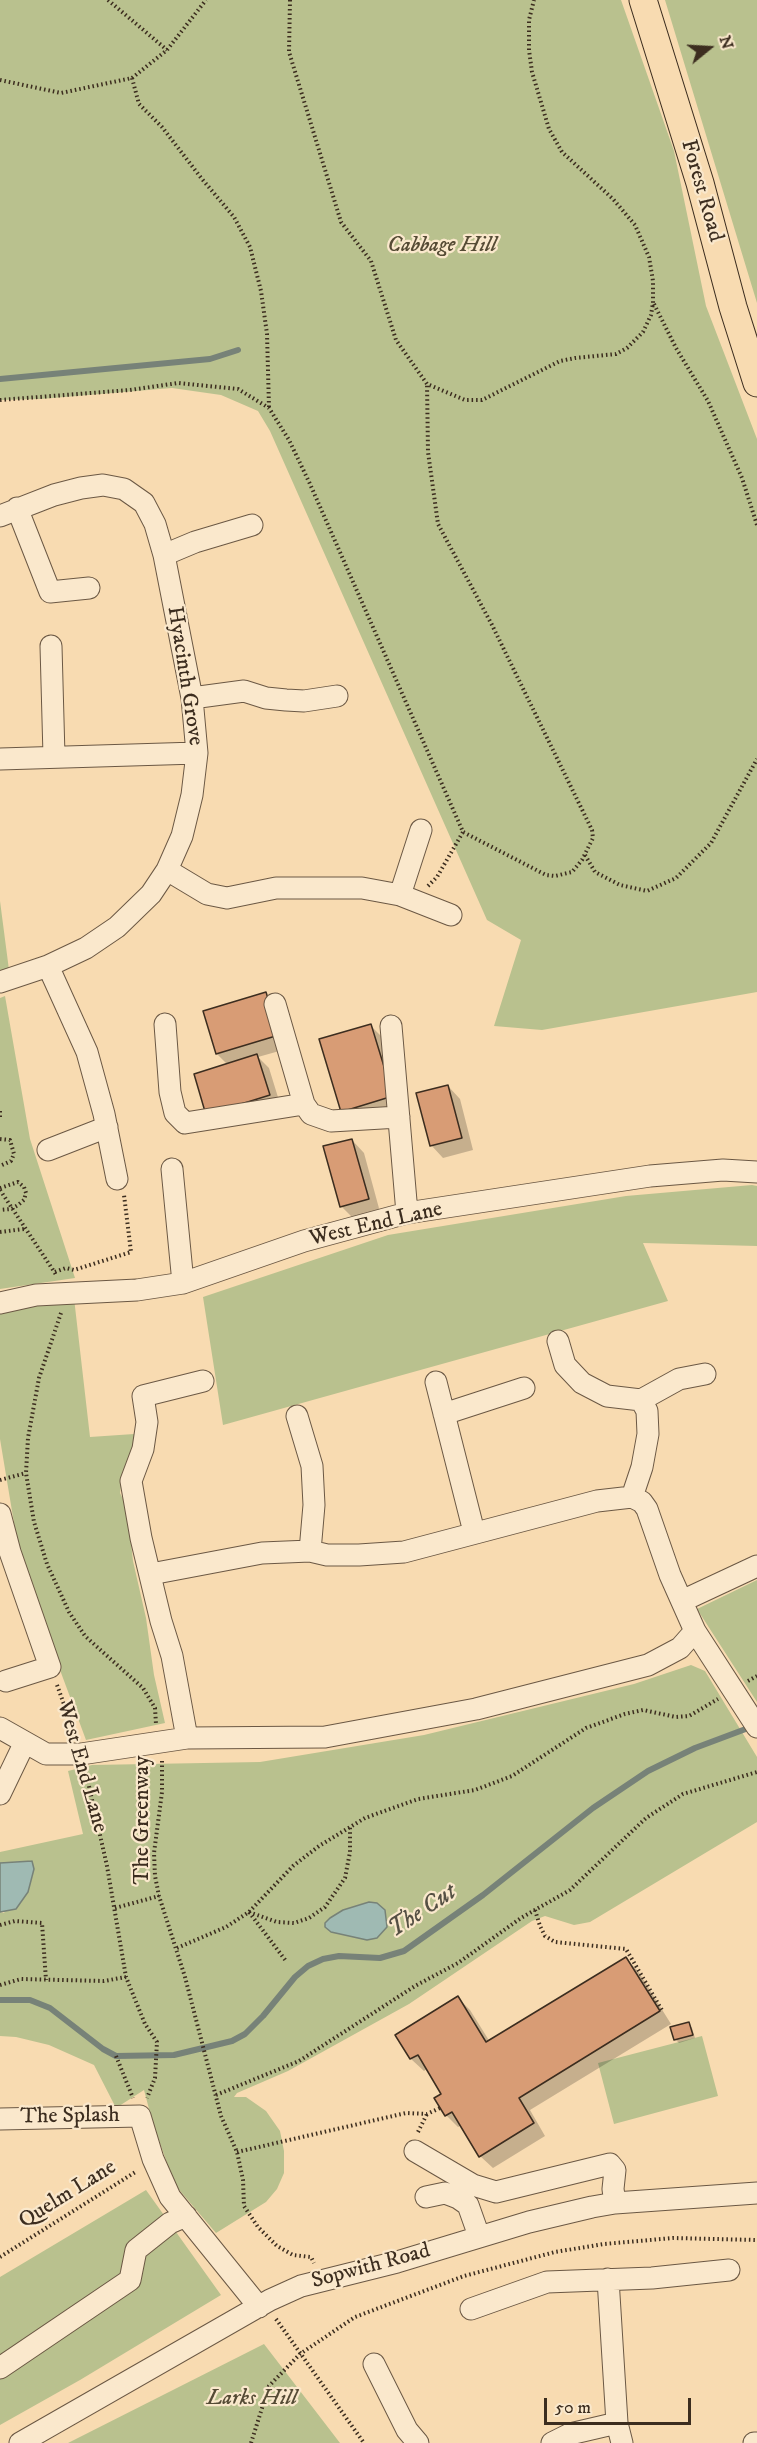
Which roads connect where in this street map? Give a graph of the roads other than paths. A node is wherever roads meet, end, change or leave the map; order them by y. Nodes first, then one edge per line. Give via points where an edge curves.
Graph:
1 (643, 0) edge
2 (757, 383) edge
3 (9, 512) edge
4 (252, 525) dead end
5 (164, 555) junction
6 (89, 588) dead end
7 (51, 646) dead end
8 (337, 696) dead end
9 (192, 698) junction
10 (197, 753) junction
11 (54, 756) junction
12 (0, 759) edge
13 (421, 830) dead end
14 (166, 870) junction
15 (407, 897) junction
16 (451, 915) dead end
17 (48, 966) junction
18 (1, 981) edge
19 (275, 1004) dead end
20 (165, 1023) dead end
21 (391, 1026) dead end
22 (304, 1104) junction
23 (399, 1117) junction
24 (107, 1127) junction
25 (48, 1150) dead end
26 (172, 1169) dead end
27 (757, 1172) edge
28 (117, 1179) road end
29 (407, 1213) junction
30 (183, 1283) junction
31 (0, 1303) edge
32 (558, 1341) dead end
33 (705, 1374) dead end
34 (203, 1382) dead end
35 (436, 1382) dead end
36 (524, 1388) dead end
37 (641, 1400) junction
38 (444, 1414) junction
39 (297, 1416) dead end
40 (632, 1497) junction
41 (0, 1514) edge
42 (474, 1532) junction
43 (310, 1551) junction
44 (757, 1566) edge
45 (151, 1574) junction
46 (682, 1601) junction
47 (695, 1631) junction
48 (6, 1681) dead end
49 (757, 1727) edge
50 (0, 1728) edge
51 (187, 1738) junction
52 (25, 1742) junction
53 (0, 1794) edge
54 (0, 2119) edge
55 (415, 2151) dead end
56 (496, 2192) junction
57 (757, 2193) edge
58 (426, 2197) dead end
59 (615, 2203) junction
60 (471, 2214) junction
61 (186, 2216) junction
62 (478, 2236) junction
63 (729, 2271) dead end
64 (608, 2279) junction
65 (471, 2309) dead end
66 (267, 2312) junction
67 (374, 2364) dead end
68 (0, 2368) edge
69 (619, 2433) edge
70 (20, 2443) edge
71 (418, 2443) edge
72 (552, 2443) edge

1 - 2 main road, Forest Road
3 - 5 street, Hyacinth Grove via 81,488 103,485 124,489 144,503
3 - 6 street via 50,592
4 - 5 street
5 - 9 street, Hyacinth Grove
7 - 11 street
8 - 9 street via 304,701 244,692
9 - 10 street, Hyacinth Grove
10 - 11 street
10 - 14 street, Hyacinth Grove via 182,836
11 - 12 street
13 - 15 street
14 - 15 street via 207,894 227,898 276,888 362,888
14 - 17 street, Hyacinth Grove via 151,894 117,927 86,948
15 - 16 street
17 - 18 street, Hyacinth Grove
17 - 24 street via 87,1052
19 - 22 street
20 - 22 street via 170,1092 175,1113 185,1123
21 - 23 street
22 - 23 street via 325,1120
23 - 29 street
24 - 25 street
24 - 28 street
26 - 30 street
27 - 29 street, West End Lane via 723,1170 650,1176
29 - 30 street, West End Lane via 304,1241
30 - 31 street, West End Lane via 137,1290 36,1295
32 - 37 street via 565,1365 582,1383 607,1396
33 - 37 street via 679,1379
34 - 45 street via 143,1396 147,1422 143,1449 131,1480
35 - 38 street
36 - 38 street
37 - 40 street via 647,1411 648,1434
38 - 42 street
39 - 43 street via 312,1466
40 - 42 street via 597,1501
40 - 46 street via 647,1509
41 - 48 street via 50,1667
42 - 43 street via 404,1552 359,1556
43 - 45 street via 262,1553
44 - 46 street
45 - 51 street
46 - 47 street
47 - 49 street
47 - 51 street via 680,1648 648,1665 477,1709 325,1737
50 - 52 street
51 - 52 street via 81,1754 46,1754
52 - 53 street
54 - 61 street, The Splash via 140,2116 170,2197
55 - 56 street via 473,2185
56 - 59 street via 610,2164 615,2170
56 - 60 street via 492,2200
57 - 59 street, Sopwith Road
58 - 60 street via 445,2193 468,2205
59 - 62 street, Sopwith Road
60 - 62 street
61 - 66 street
61 - 68 street via 170,2223 136,2250 130,2280
62 - 66 street, Sopwith Road via 397,2262 301,2286
63 - 64 street
64 - 65 street via 547,2282
64 - 69 street
66 - 70 street, Sopwith Road
67 - 71 street
69 - 72 street via 570,2434

